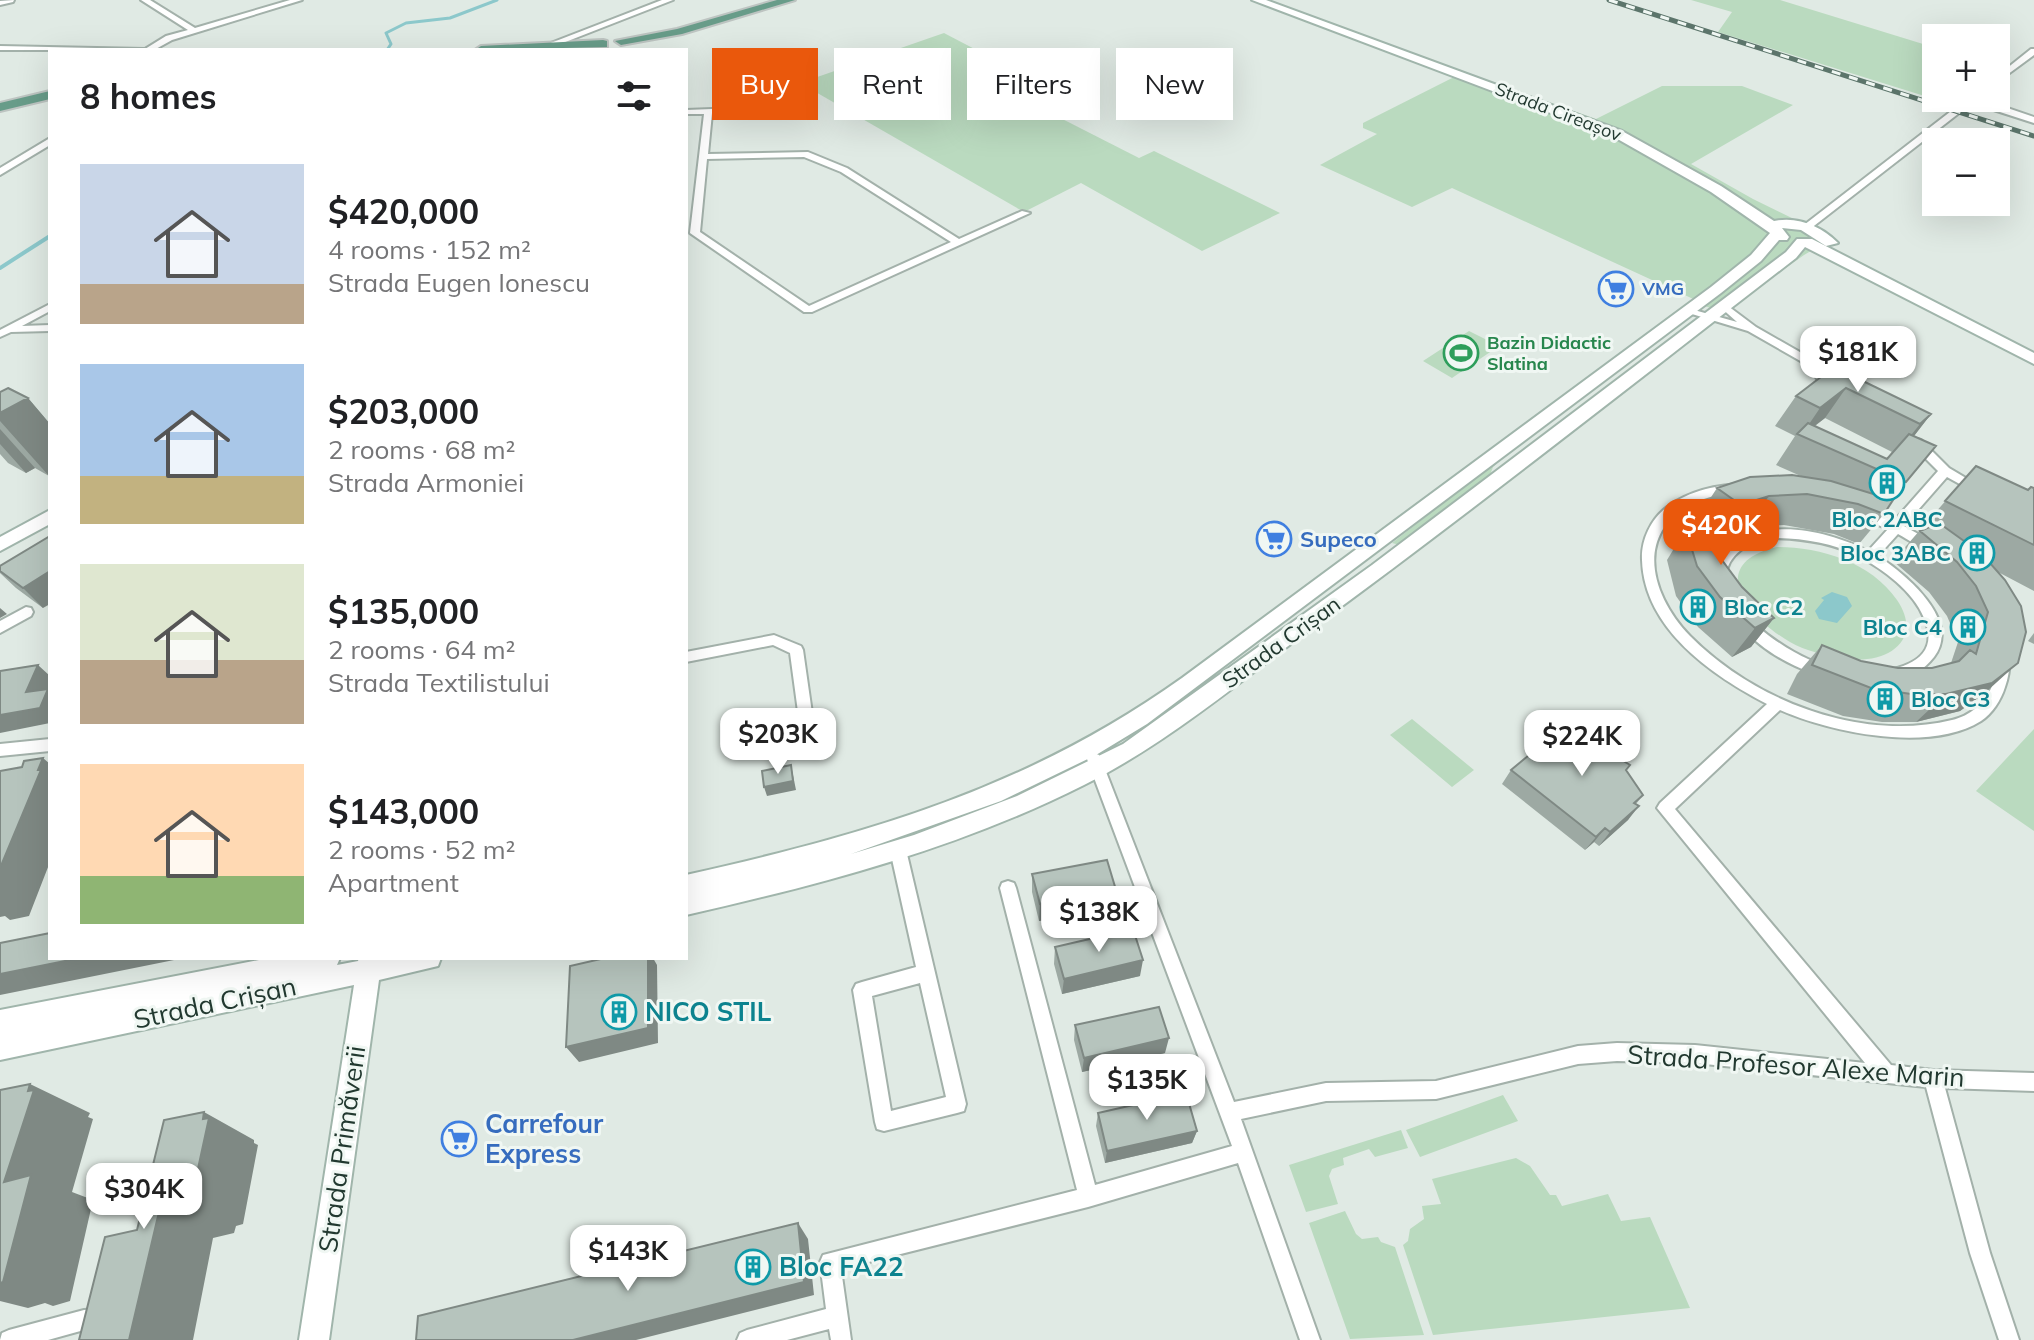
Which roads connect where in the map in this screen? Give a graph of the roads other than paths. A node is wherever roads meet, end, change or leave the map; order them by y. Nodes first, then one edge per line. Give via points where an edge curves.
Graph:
1 (10, 0) edge
2 (145, 0) edge
3 (298, 0) edge
4 (669, 0) edge
5 (789, 0) edge
6 (809, 0) edge
7 (1257, 0) edge
8 (0, 3) edge
9 (194, 31) junction
10 (621, 41) junction
11 (547, 46) junction
12 (598, 47) edge
13 (0, 48) edge
14 (149, 48) edge
15 (514, 48) edge
16 (562, 48) edge
17 (636, 48) edge
18 (653, 48) edge
19 (48, 49) edge
20 (2034, 51) edge
21 (2010, 70) edge
22 (48, 95) edge
23 (0, 107) edge
24 (688, 112) edge
25 (708, 112) junction
26 (712, 112) edge
27 (1955, 112) edge
28 (2010, 112) edge
29 (2034, 120) edge
30 (48, 142) edge
31 (703, 157) junction
32 (0, 172) edge
33 (1025, 213) dead end
34 (1797, 233) junction
35 (956, 241) junction
36 (1724, 306) junction
37 (48, 308) edge
38 (1687, 311) junction
39 (1707, 318) junction
40 (48, 328) edge
41 (1752, 329) junction
42 (3, 332) edge
43 (2034, 359) edge
44 (1838, 392) edge
45 (1909, 435) edge
46 (1945, 471) junction
47 (1989, 494) edge
48 (48, 517) edge
49 (1898, 527) junction
50 (0, 545) edge
51 (1870, 557) junction
52 (26, 612) dead end
53 (0, 628) edge
54 (688, 657) edge
55 (1778, 703) junction
56 (808, 734) dead end
57 (48, 745) edge
58 (0, 750) edge
59 (1094, 758) junction
60 (898, 850) junction
61 (688, 885) edge
62 (1008, 888) dead end
63 (688, 904) edge
64 (318, 960) edge
65 (409, 960) edge
66 (370, 964) edge
67 (926, 973) junction
68 (0, 1022) edge
69 (0, 1047) edge
70 (1886, 1074) junction
71 (1933, 1079) junction
72 (2034, 1082) edge
73 (1228, 1113) junction
74 (1244, 1152) junction
75 (1088, 1197) junction
76 (839, 1316) junction
77 (9, 1340) edge
78 (120, 1340) edge
79 (314, 1340) edge
80 (747, 1340) edge
81 (841, 1340) edge
82 (1310, 1340) edge
83 (2009, 1340) edge

1 - 8 street
2 - 9 street
3 - 9 street
4 - 11 street
5 - 10 main road via 678,32
6 - 18 main road
7 - 34 main road, Strada Cireașov via 1584,120
9 - 14 street
10 - 12 main road
10 - 17 main road
11 - 12 main road
11 - 15 main road
11 - 16 main road
13 - 19 street
20 - 21 street
22 - 23 main road
24 - 25 street
25 - 26 street
25 - 31 street
27 - 34 street
28 - 29 street
30 - 32 street
31 - 35 street via 805,154 844,170
31 - 35 street via 695,233 808,310
33 - 35 street
34 - 36 main road, Strada Crișan via 1795,252
34 - 38 main road, Strada Crișan
34 - 43 main road, Strada Cireașov
36 - 39 main road, Strada Crișan
36 - 41 street
37 - 42 street
38 - 39 street
38 - 59 main road, Strada Crișan
39 - 41 street
39 - 59 main road, Strada Crișan via 1179,716
40 - 42 street
41 - 44 street via 1815,365 1825,385
45 - 46 street
46 - 47 street
46 - 49 street
48 - 50 main road
49 - 51 street
49 - 55 street via 1941,554 1997,614 2009,646 2010,671 2002,692 1978,716 1939,730 1889,732 1833,723
49 - 55 street via 1832,500 1776,489 1724,490 1697,497 1660,520 1648,543 1647,568 1655,596 1673,624 1700,653
51 - 51 street via 1818,538 1768,534 1732,547 1721,562 1719,580 1726,601 1765,643 1828,672 1890,677 1913,670 1929,656 1935,638 1931,617 1918,596
52 - 53 street
54 - 56 street via 774,640 796,650
55 - 70 street via 1665,808
57 - 58 street
59 - 60 main road, Strada Crișan via 981,819
59 - 61 main road, Strada Crișan via 893,830
59 - 73 street
60 - 63 main road, Strada Crișan
60 - 67 street
62 - 75 street
64 - 68 main road, Strada Crișan
65 - 66 main road, Strada Crișan
66 - 69 main road, Strada Crișan
66 - 79 main road, Strada Primăverii
67 - 67 street via 862,990 884,1122 957,1104
70 - 71 street, Strada Profesor Alexe Marin
70 - 73 street, Strada Profesor Alexe Marin via 1695,1054 1617,1052 1578,1055 1436,1090 1326,1092
71 - 72 street, Strada Profesor Alexe Marin
71 - 83 street
73 - 74 street
74 - 75 street
74 - 82 street
75 - 76 street via 830,1262
76 - 80 street
76 - 81 street
77 - 78 street via 112,1318

